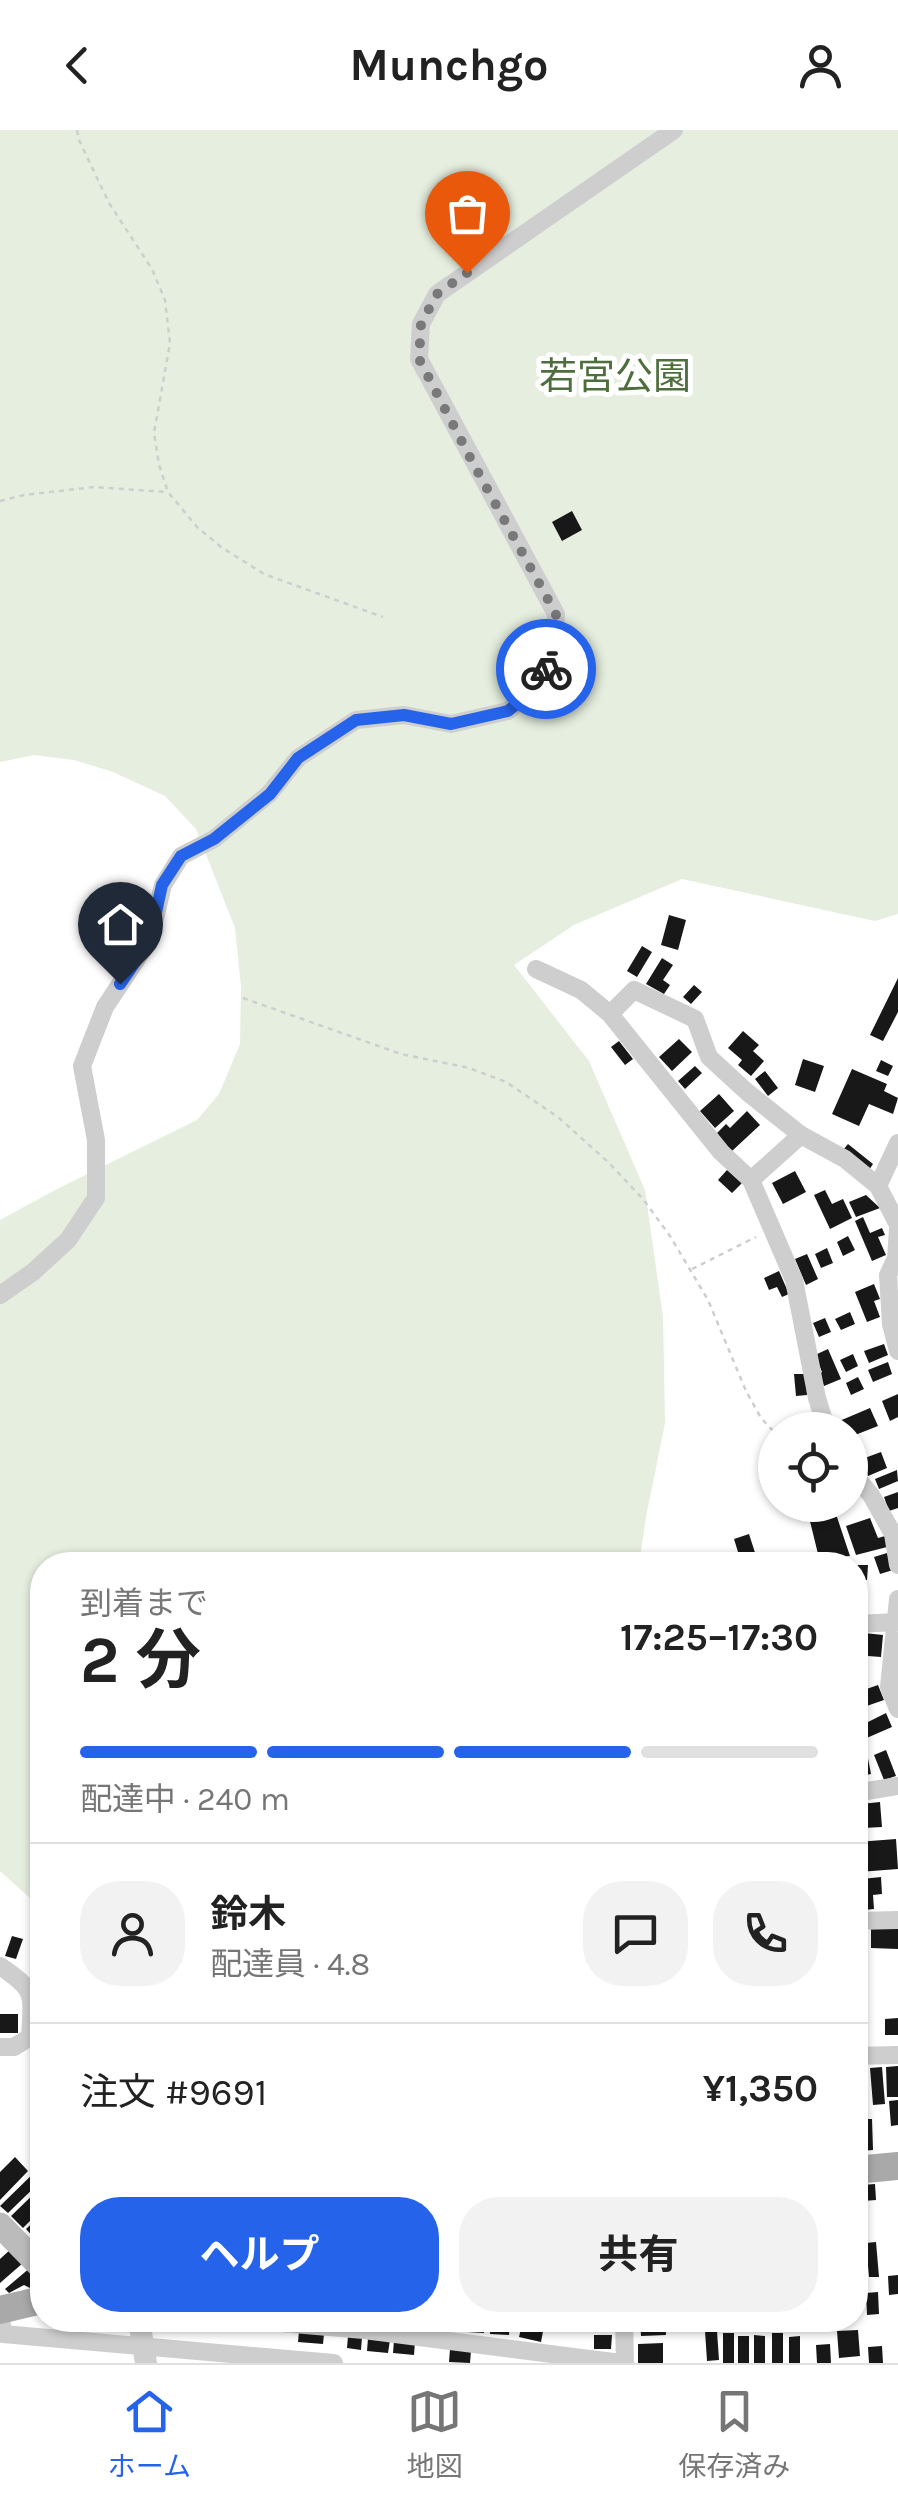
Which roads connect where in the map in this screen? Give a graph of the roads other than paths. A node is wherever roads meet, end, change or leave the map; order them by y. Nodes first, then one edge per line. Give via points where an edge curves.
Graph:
1 (674, 130) edge
2 (536, 969) dead end
3 (610, 1014) junction
4 (801, 1135) junction
5 (898, 1143) edge
6 (751, 1180) junction
7 (878, 1186) junction
8 (898, 1227) edge
9 (0, 1295) edge
10 (898, 1350) edge
11 (822, 1412) edge
12 (868, 1491) edge
13 (898, 1566) edge
14 (898, 1600) edge
15 (897, 1623) edge
16 (868, 1624) edge
17 (898, 1709) edge
18 (898, 1786) edge
19 (868, 1791) edge
20 (898, 1920) edge
21 (868, 1921) edge
22 (0, 1966) edge
23 (30, 1993) edge
24 (30, 2037) edge
25 (0, 2047) edge
26 (898, 2055) edge
27 (868, 2056) edge
28 (898, 2166) edge
29 (868, 2169) edge
30 (0, 2224) edge
31 (30, 2255) edge
32 (30, 2303) edge
33 (0, 2309) edge
34 (380, 2332) edge
35 (624, 2332) edge
36 (145, 2355) edge
37 (334, 2363) edge
38 (623, 2363) edge

1 - 9 street via 437,294 421,324 419,359 556,614 554,649 540,684 508,711 451,724 404,715 356,720 298,758 270,794 227,829 181,856 162,885 150,940 105,1007 82,1066 96,1140 96,1198 68,1240
2 - 3 street
3 - 4 street via 634,990 695,1020 709,1057
3 - 6 street
4 - 6 street
4 - 7 street
5 - 7 street
6 - 11 street via 794,1280
7 - 8 street
8 - 10 street via 888,1275
12 - 13 street via 893,1534
14 - 15 street
15 - 16 street
15 - 17 street via 889,1687
18 - 19 street
20 - 21 street
22 - 23 street
24 - 25 street via 14,2048
26 - 27 street
28 - 29 main road
30 - 31 main road
32 - 33 main road
33 - 36 street via 3,2334
34 - 38 street
35 - 38 street
36 - 37 street

